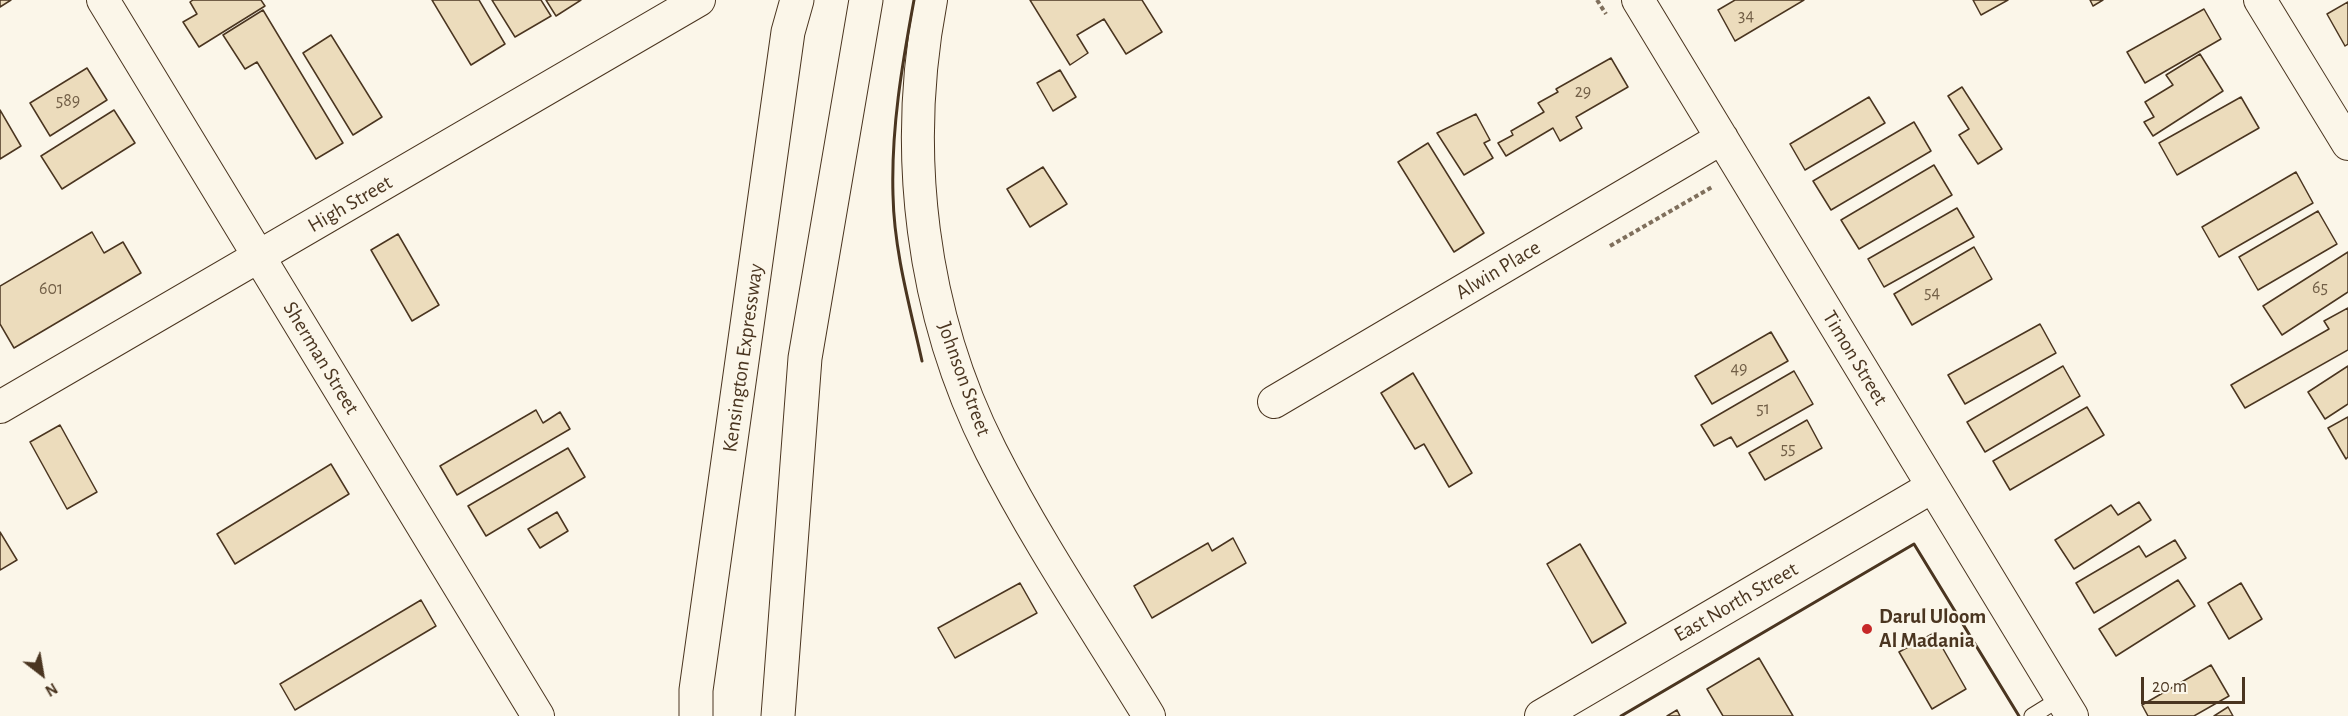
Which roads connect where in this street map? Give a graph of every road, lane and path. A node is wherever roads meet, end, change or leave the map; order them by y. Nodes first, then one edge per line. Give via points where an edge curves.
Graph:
1 (104, 0) edge
2 (699, 0) edge
3 (797, 0) edge
4 (866, 0) edge
5 (931, 0) edge
6 (1638, 0) edge
7 (2260, 0) edge
8 (1722, 138) junction
9 (2348, 144) edge
10 (259, 257) junction
11 (1274, 402) dead end
12 (0, 408) edge
13 (1932, 487) junction
14 (694, 707) edge
15 (2067, 707) edge
16 (538, 716) edge
17 (778, 716) edge
18 (1149, 716) edge
19 (1541, 716) edge
20 (2032, 716) edge

1 - 10 street, Sherman Street
2 - 10 street, High Street
3 - 14 highway, Kensington Expressway via 788,32
4 - 17 highway via 805,358
5 - 18 street, Johnson Street via 918,97 917,155 924,234 939,312 990,449
6 - 8 street, Timon Street
7 - 9 street
8 - 11 street, Alwin Place
8 - 13 street, Timon Street
10 - 12 street, High Street
10 - 16 street, Sherman Street
13 - 15 street, Timon Street
13 - 19 street, East North Street
15 - 20 lane

